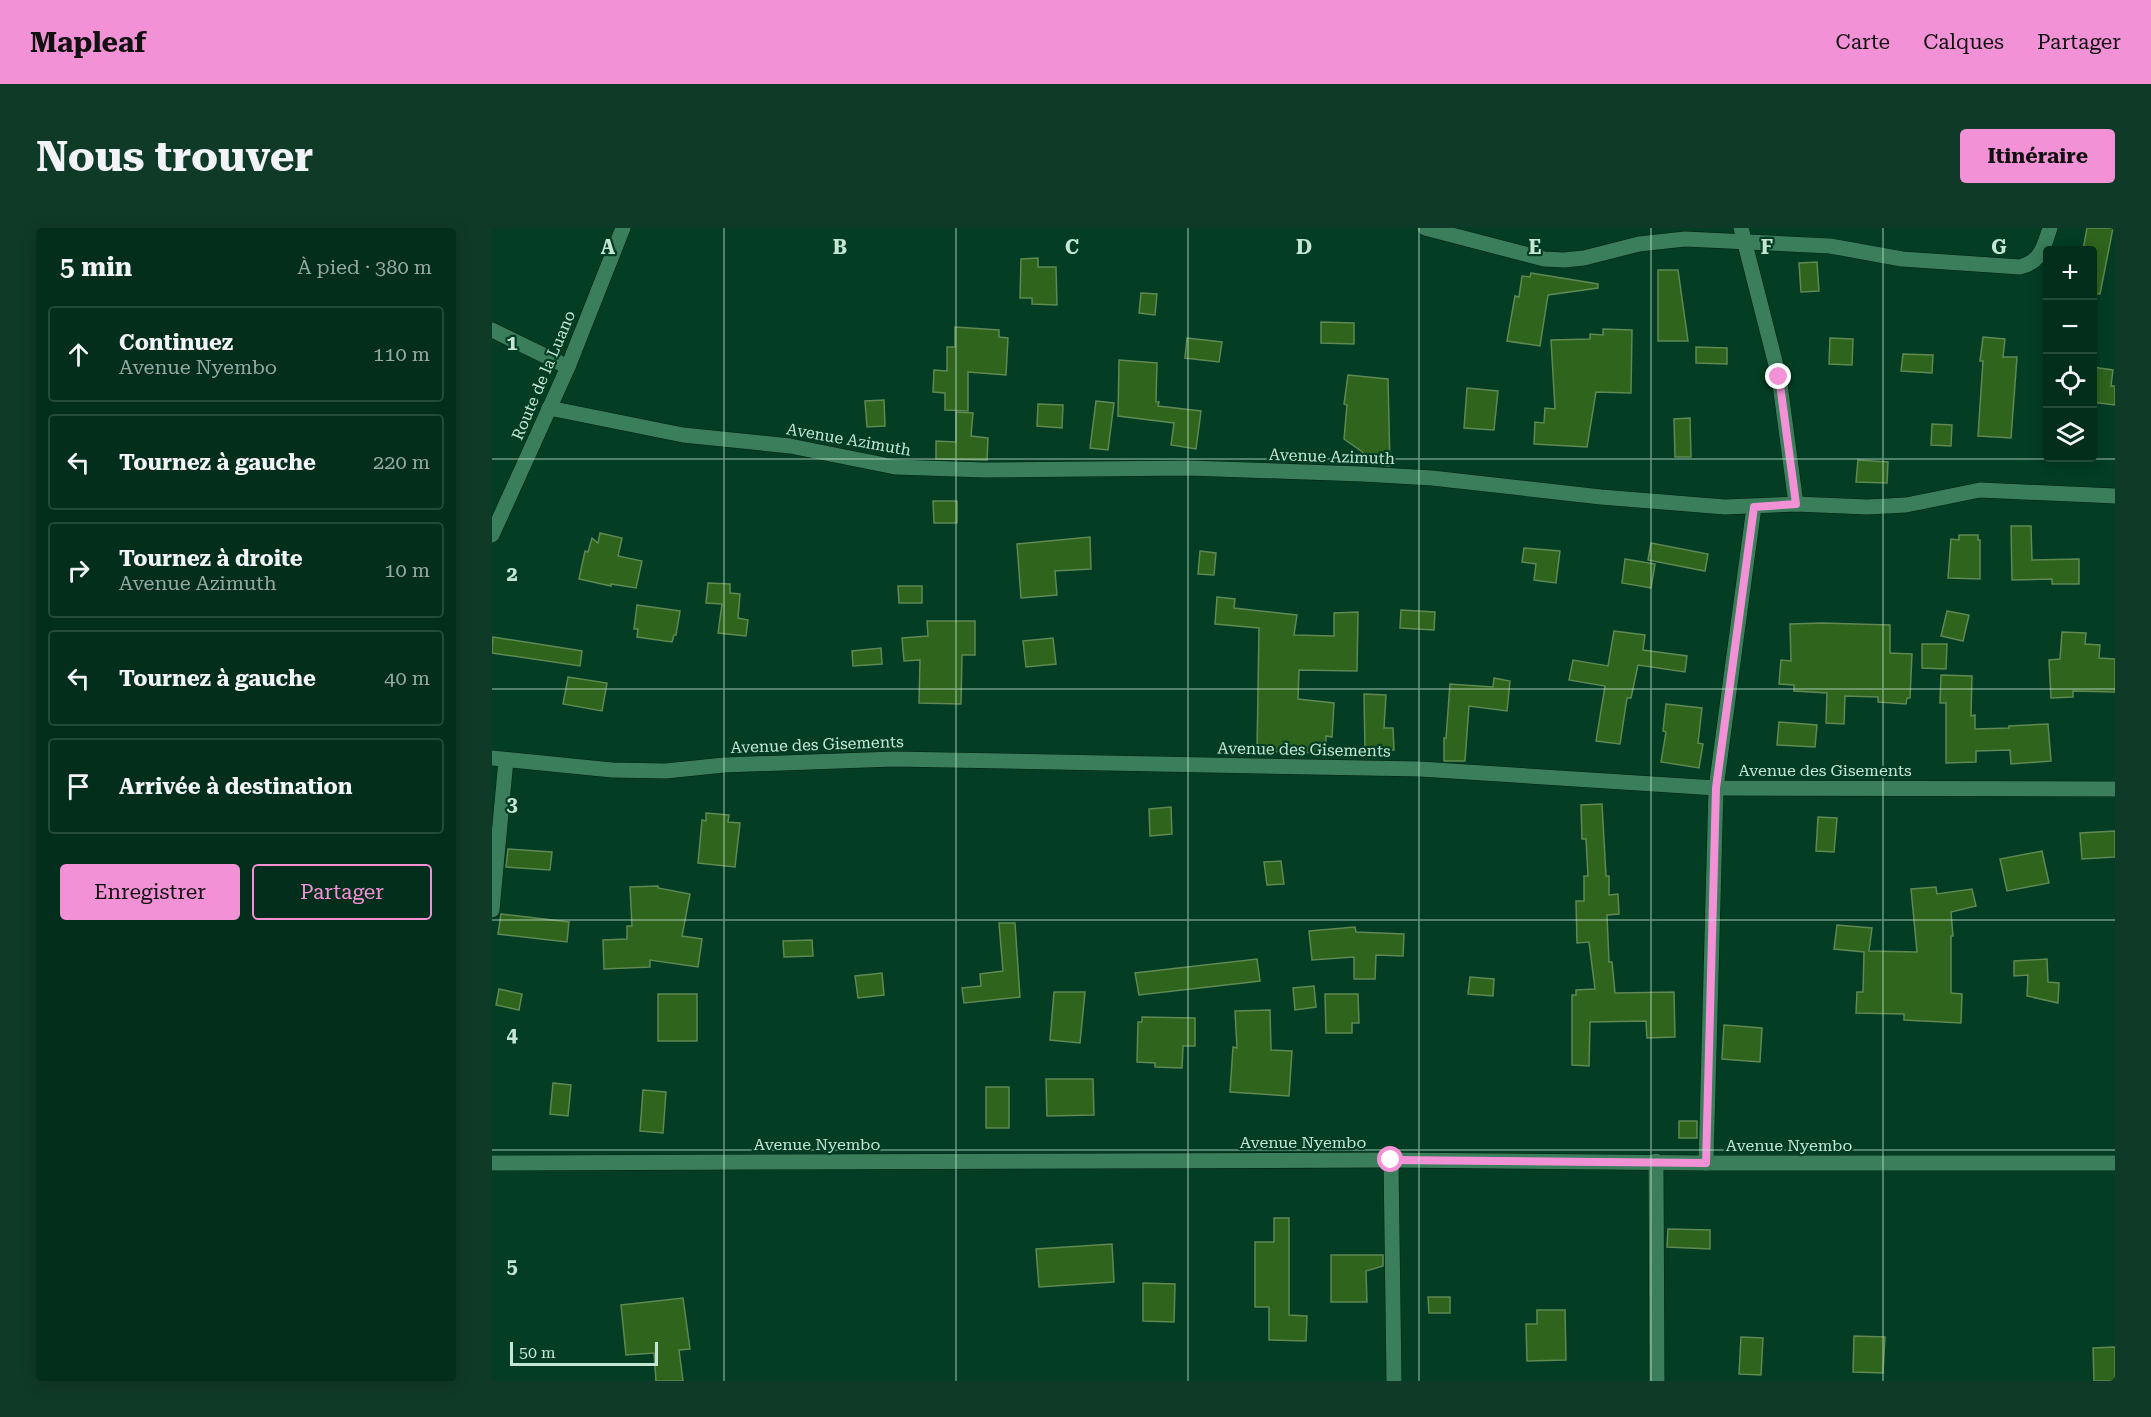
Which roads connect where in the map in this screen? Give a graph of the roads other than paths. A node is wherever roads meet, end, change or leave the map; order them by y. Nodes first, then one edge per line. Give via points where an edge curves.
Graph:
1 (623, 228) edge
2 (1425, 228) edge
3 (2050, 228) edge
4 (1742, 234) edge
5 (492, 330) edge
6 (568, 367) junction
7 (549, 408) junction
8 (2115, 496) edge
9 (1796, 504) junction
10 (1754, 507) junction
11 (493, 532) edge
12 (499, 759) edge
13 (1716, 788) junction
14 (2115, 789) edge
15 (492, 910) edge
16 (1391, 1160) junction
17 (1656, 1161) junction
18 (492, 1163) edge
19 (1706, 1163) junction
20 (2115, 1163) edge
21 (1394, 1381) edge
22 (1657, 1381) edge

1 - 6 street, Route de la Luano
2 - 4 street via 1535,257 1564,260 1665,240
3 - 4 street via 2042,253 2032,263 2020,267 1902,259
4 - 9 street via 1779,377
5 - 6 street
6 - 7 street, Route de la Luano
7 - 10 street, Avenue Azimuth via 683,435 790,446 895,468 1169,468 1362,474 1669,503
7 - 11 street, Route de la Luano
8 - 9 street, Avenue Azimuth via 1980,490 1906,505
9 - 10 street, Avenue Azimuth
10 - 13 street
12 - 13 street, Avenue des Gisements via 666,771 861,759 1420,769
12 - 15 street
13 - 14 street, Avenue des Gisements
13 - 19 street
16 - 17 street, Avenue Nyembo
16 - 18 street, Avenue Nyembo
16 - 21 street
17 - 19 street, Avenue Nyembo
17 - 22 street
19 - 20 street, Avenue Nyembo

